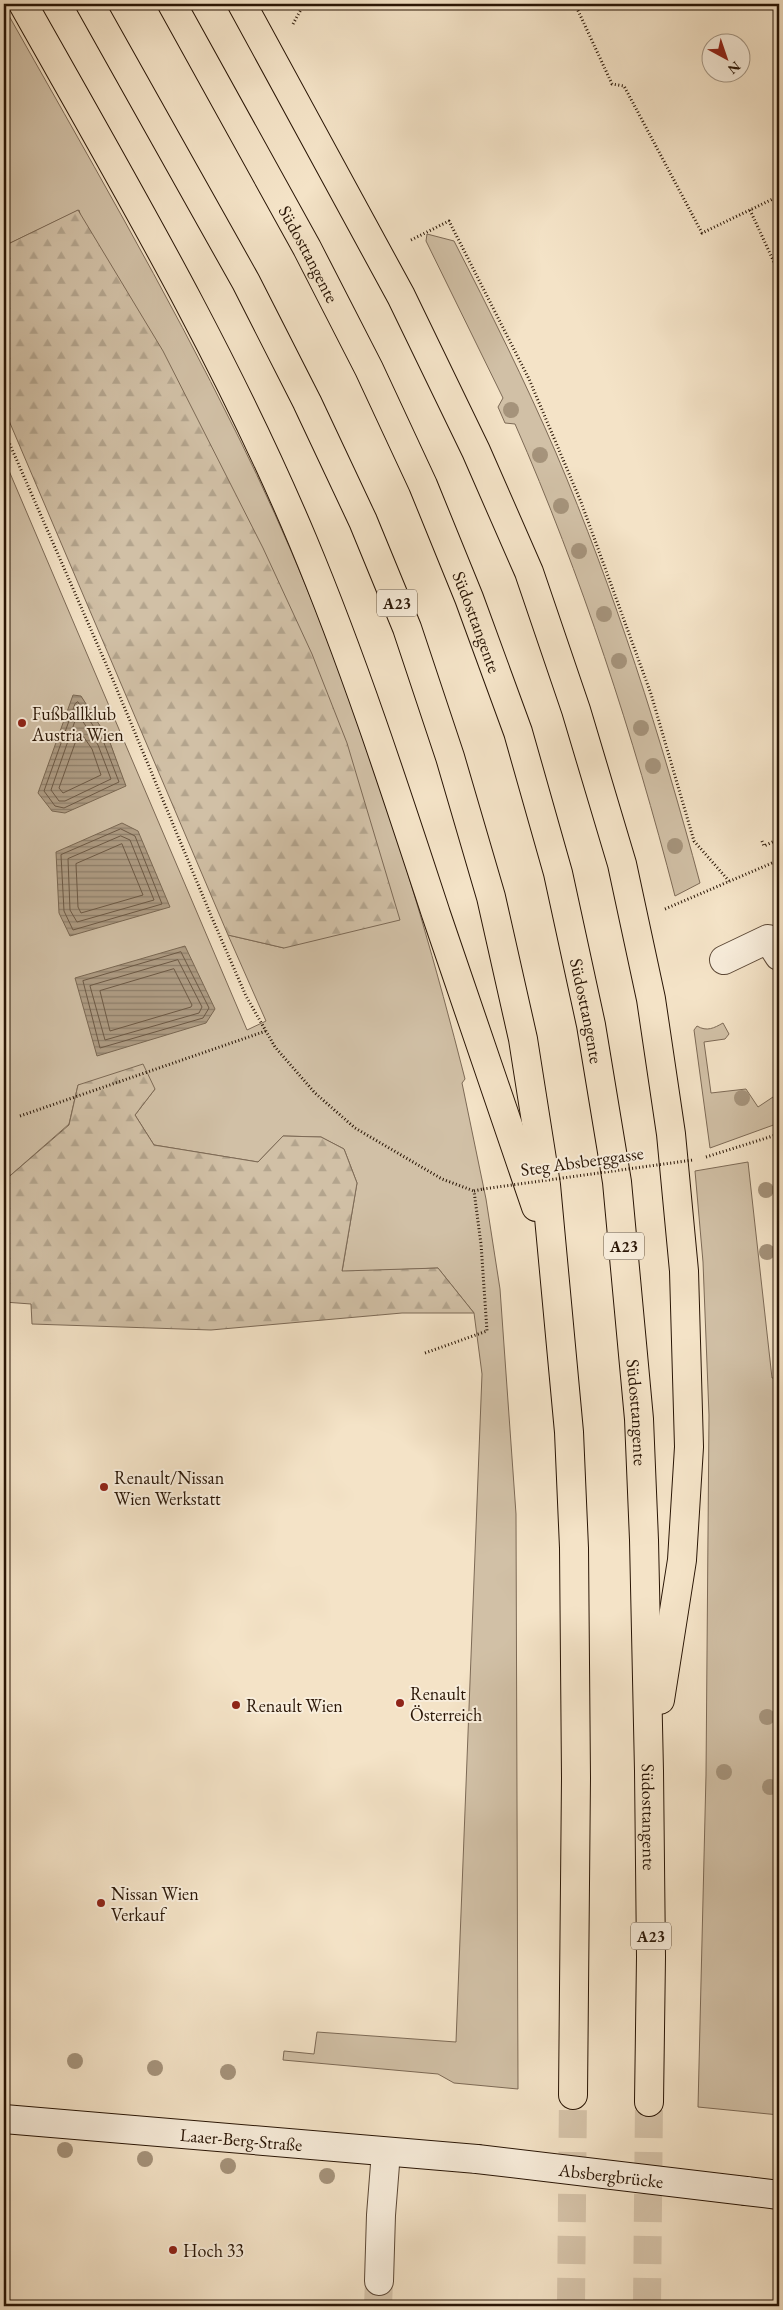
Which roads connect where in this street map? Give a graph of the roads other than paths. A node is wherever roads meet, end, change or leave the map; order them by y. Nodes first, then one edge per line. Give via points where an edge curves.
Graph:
1 (23, 4) edge
2 (90, 4) edge
3 (172, 4) edge
4 (242, 4) edge
5 (774, 948) edge
6 (724, 960) dead end
7 (553, 1256) junction
8 (649, 1771) junction
9 (573, 2095) tunnel mouth
10 (649, 2102) tunnel mouth
11 (4, 2118) edge
12 (386, 2152) junction
13 (477, 2159) joint
14 (779, 2195) edge
15 (379, 2282) tunnel mouth

1 - 7 highway via 211,343 303,542 349,658
2 - 7 highway, A23 via 250,290 363,521 407,628 450,756 493,907 523,1039 546,1185
3 - 8 highway, Südosttangente / A23 via 307,248 423,485 518,732 558,873 591,1025 618,1191 639,1419
4 - 8 highway via 401,296 476,451 529,572 576,710 622,864 651,999 671,1134 684,1271 689,1447 682,1560
5 - 6 main road
7 - 9 highway, A23 via 569,1432 574,1548
8 - 10 highway, Südosttangente / A23
11 - 12 main road, Laaer-Berg-Straße
12 - 13 main road, Laaer-Berg-Straße
12 - 15 main road
13 - 14 main road, Absbergbrücke, bridge

